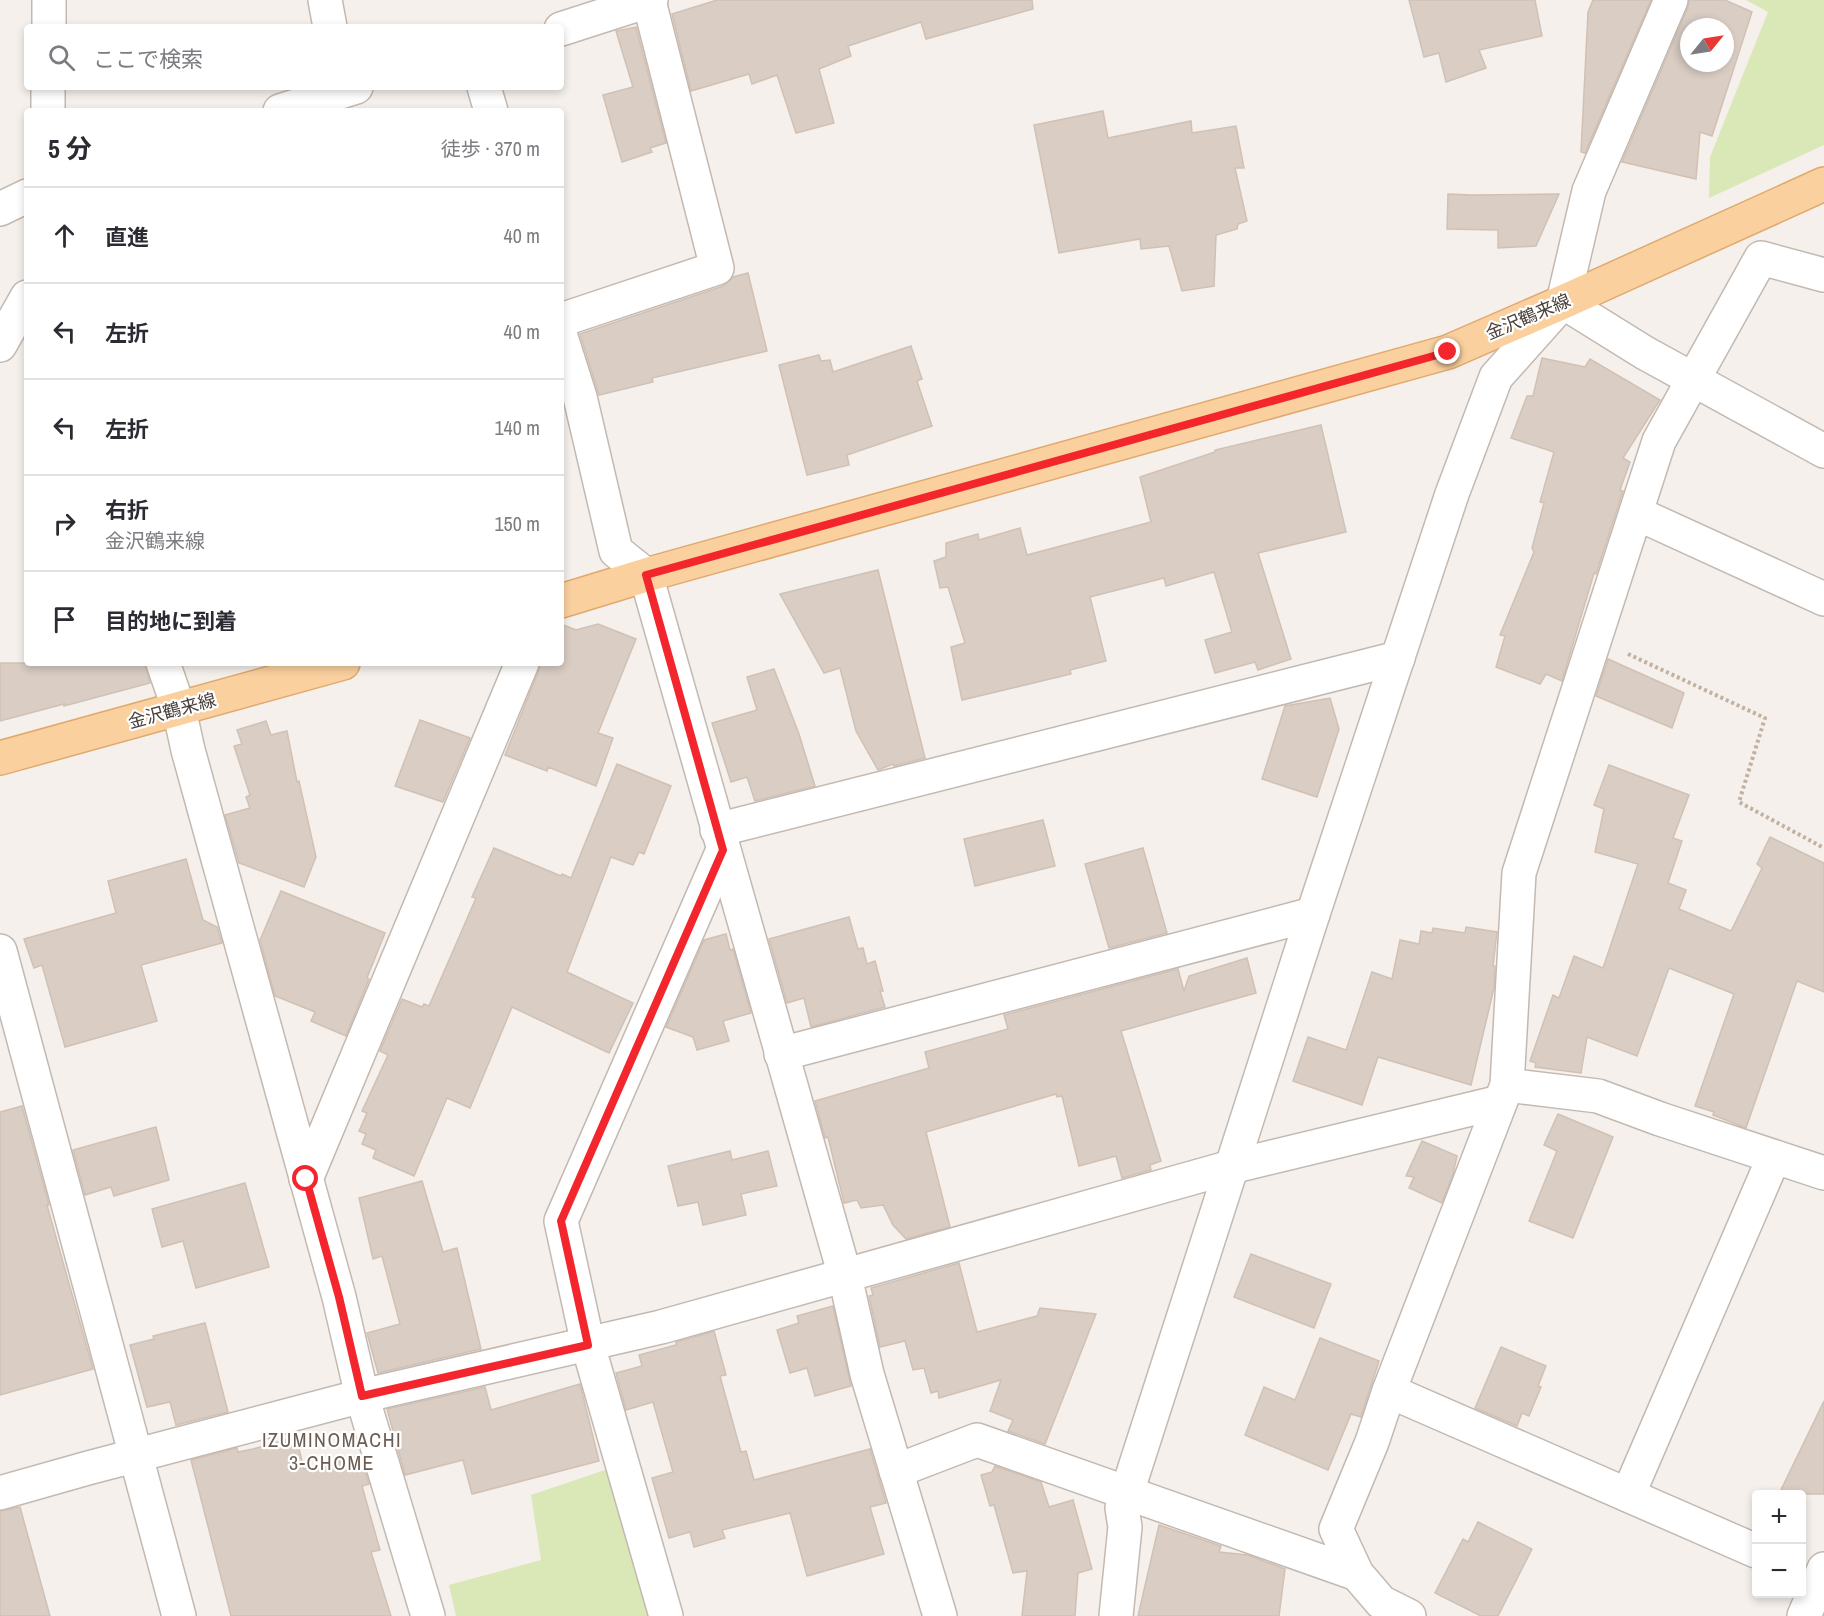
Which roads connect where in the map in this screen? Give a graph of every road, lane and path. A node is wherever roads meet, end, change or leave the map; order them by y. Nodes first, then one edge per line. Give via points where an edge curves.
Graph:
1 (49, 0) edge
2 (325, 0) edge
3 (650, 0) edge
4 (1671, 0) edge
5 (49, 24) edge
6 (329, 24) edge
7 (564, 27) edge
8 (48, 90) edge
9 (342, 90) edge
10 (485, 90) edge
11 (48, 108) edge
12 (289, 108) edge
13 (490, 108) edge
14 (1824, 184) edge
15 (24, 197) edge
16 (0, 209) edge
17 (1744, 219) junction
18 (1761, 258) junction
19 (1824, 275) edge
20 (24, 302) edge
21 (1563, 302) junction
22 (564, 319) edge
23 (0, 345) edge
24 (564, 347) edge
25 (1695, 381) junction
26 (1824, 451) edge
27 (1636, 513) junction
28 (646, 575) junction
29 (1824, 598) edge
30 (564, 600) edge
31 (1595, 638) junction
32 (1398, 658) junction
33 (163, 666) edge
34 (332, 666) edge
35 (521, 666) edge
36 (179, 709) junction
37 (0, 758) edge
38 (720, 840) junction
39 (1824, 848) edge
40 (1313, 914) junction
41 (0, 951) edge
42 (781, 1054) junction
43 (1504, 1093) junction
44 (1774, 1157) junction
45 (1231, 1167) junction
46 (1824, 1173) edge
47 (306, 1179) junction
48 (845, 1276) junction
49 (588, 1345) junction
50 (1389, 1391) junction
51 (362, 1396) junction
52 (136, 1455) junction
53 (896, 1471) junction
54 (0, 1493) edge
55 (1127, 1494) junction
56 (1628, 1495) junction
57 (1752, 1549) edge
58 (1815, 1572) edge
59 (1357, 1574) junction
60 (1390, 1611) edge
61 (179, 1616) edge
62 (428, 1616) edge
63 (666, 1616) edge
64 (940, 1616) edge
65 (1116, 1616) edge
66 (1804, 1616) edge

1 - 5 street
2 - 6 street
3 - 7 street
3 - 22 street via 717,268
4 - 21 street via 1589,191
8 - 11 street
9 - 12 street
10 - 13 street
14 - 17 main road, 金沢鶴来線
15 - 16 street
17 - 18 street
17 - 21 main road, 金沢鶴来線
18 - 19 street
18 - 25 street
20 - 23 street
21 - 25 street
21 - 28 main road, 金沢鶴来線 via 1448,352
21 - 32 street via 1496,377 1452,494
24 - 28 street via 616,551
25 - 26 street
25 - 27 street via 1659,441
27 - 29 street
27 - 31 street
28 - 30 main road, 金沢鶴来線
28 - 38 street
31 - 39 path via 1765,718 1739,802
31 - 43 street via 1518,873
32 - 38 street
32 - 40 street
33 - 36 street
34 - 36 main road, 金沢鶴来線
35 - 47 street
36 - 37 main road, 金沢鶴来線
36 - 47 street
38 - 42 street
38 - 49 street via 561,1221
40 - 42 street
40 - 45 street
41 - 52 street
42 - 48 street
43 - 44 street via 1598,1096
43 - 45 street
43 - 50 street
44 - 46 street
44 - 56 street
45 - 48 street
45 - 55 street
47 - 51 street
48 - 49 street
48 - 53 street via 867,1374
49 - 51 street
49 - 63 street
50 - 56 street
50 - 59 street via 1336,1529
51 - 52 street
51 - 62 street
52 - 54 street
52 - 61 street
53 - 55 street via 977,1440
53 - 64 street
55 - 59 street
55 - 65 street via 1122,1508 1125,1527
56 - 57 street
58 - 66 street
59 - 60 street

